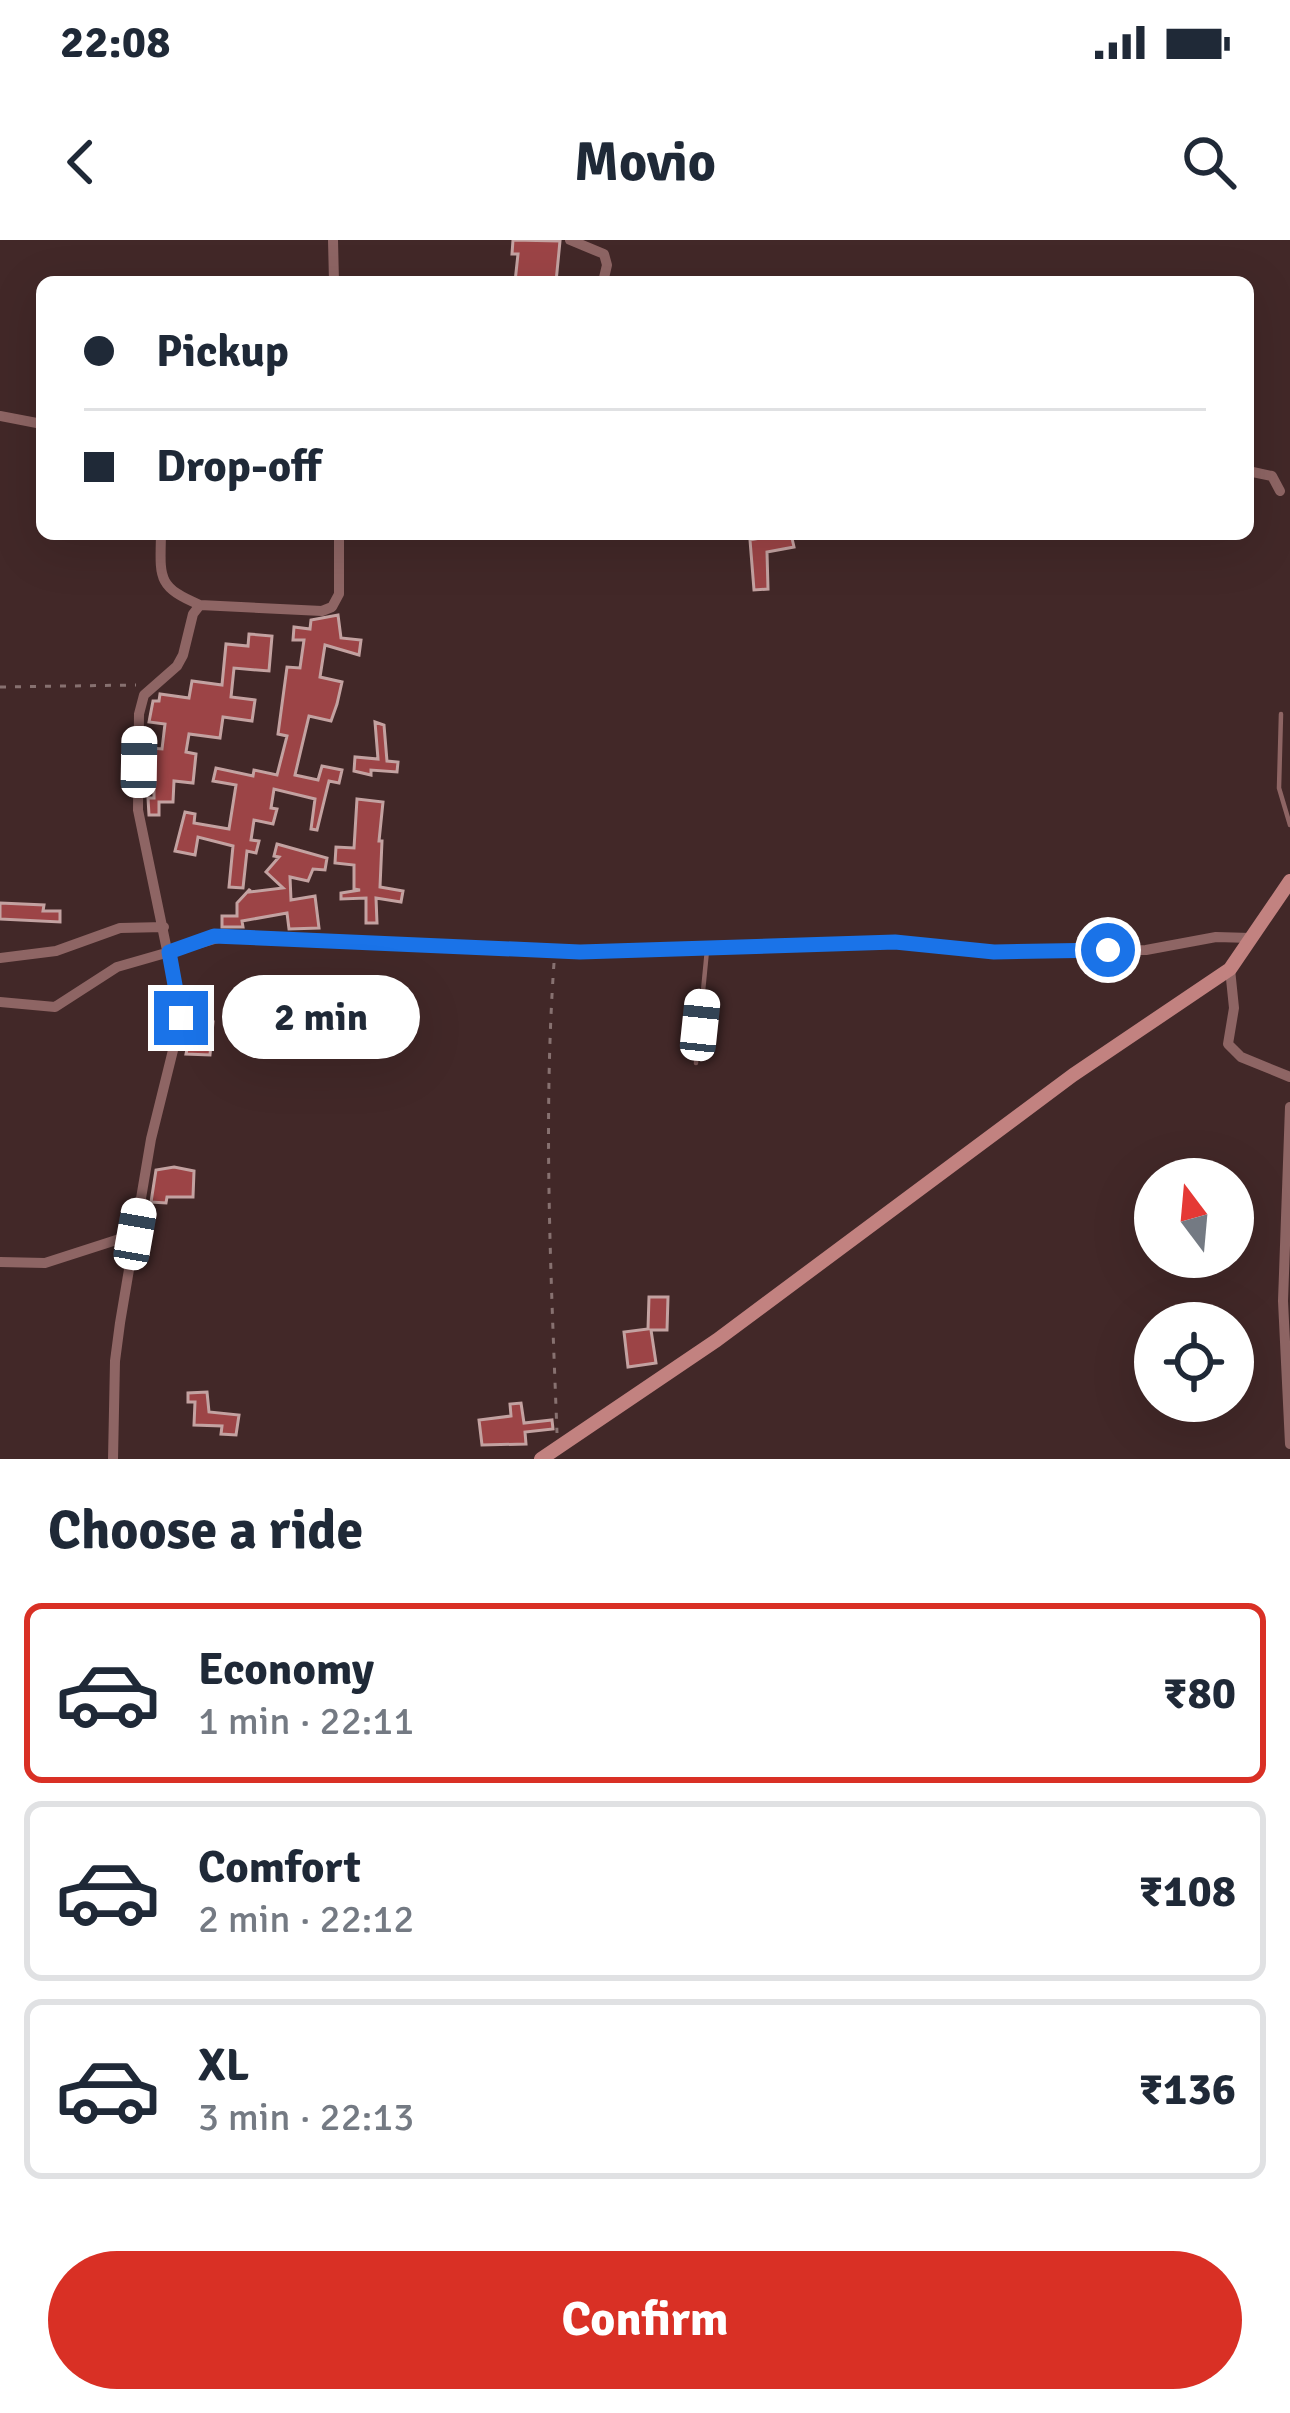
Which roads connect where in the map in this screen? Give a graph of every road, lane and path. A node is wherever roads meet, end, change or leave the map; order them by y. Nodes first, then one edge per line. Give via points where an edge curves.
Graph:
1 (333, 240) edge
2 (570, 240) edge
3 (334, 276) edge
4 (605, 276) edge
5 (0, 416) edge
6 (36, 423) edge
7 (1254, 472) edge
8 (1280, 490) dead end
9 (161, 540) edge
10 (339, 540) edge
11 (200, 605) junction
12 (152, 685) junction
13 (0, 687) edge
14 (1281, 714) dead end
15 (1290, 825) edge
16 (1290, 881) edge
17 (164, 927) junction
18 (1251, 938) junction
19 (707, 948) junction
20 (554, 951) junction
21 (169, 952) junction
22 (0, 958) edge
23 (1229, 969) junction
24 (0, 1002) edge
25 (696, 1064) dead end
26 (1290, 1077) edge
27 (1290, 1107) edge
28 (135, 1234) junction
29 (0, 1262) edge
30 (1290, 1444) edge
31 (558, 1447) junction
32 (113, 1459) edge
33 (541, 1459) edge

1 - 3 street
2 - 4 street via 604,254
5 - 6 street
7 - 8 street via 1272,476
9 - 11 street via 161,579
10 - 11 street via 332,607
11 - 12 street via 177,666
12 - 13 path
12 - 17 street via 139,714 138,810
14 - 15 lane via 1279,788
16 - 18 main road
17 - 21 street
17 - 22 street via 120,928 56,952
18 - 19 street via 1146,950 994,952 895,942
18 - 23 main road
19 - 20 street
19 - 25 lane
20 - 21 street via 225,936
20 - 31 path via 547,1204
21 - 24 street via 117,967 55,1007
21 - 28 street via 180,1036
23 - 26 street via 1228,1044
23 - 31 main road
27 - 30 street via 1282,1301
28 - 29 street via 45,1263
28 - 32 street via 115,1361
31 - 33 main road

